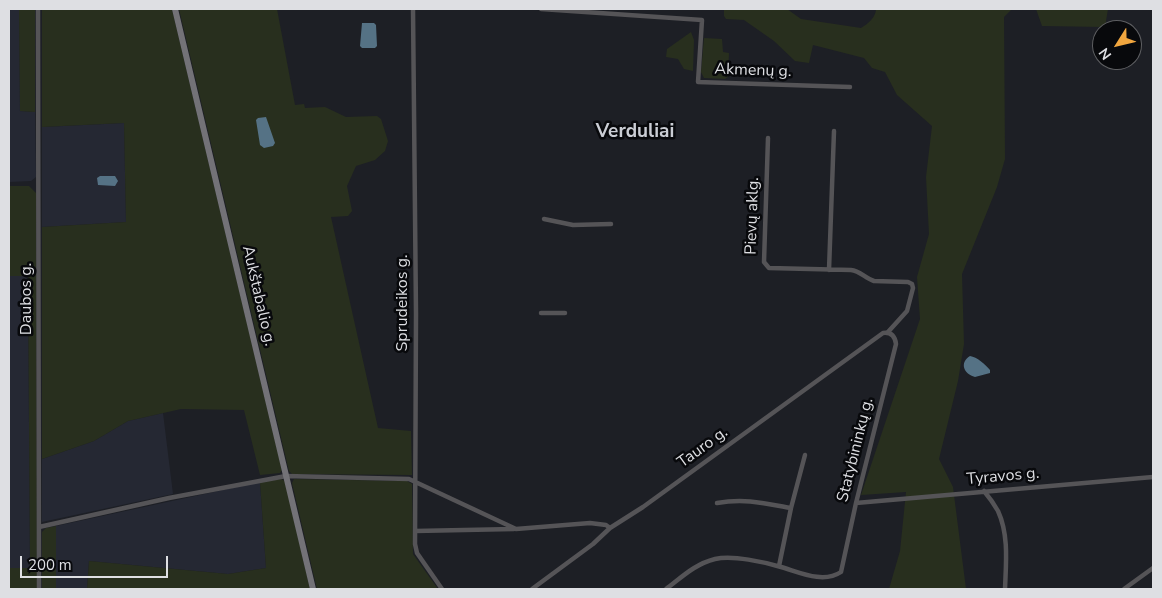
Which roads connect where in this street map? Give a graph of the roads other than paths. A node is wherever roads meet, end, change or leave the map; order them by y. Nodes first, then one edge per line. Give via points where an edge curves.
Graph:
1 (38, 9) edge
2 (175, 9) edge
3 (413, 9) edge
4 (541, 9) edge
5 (627, 9) edge
6 (626, 15) junction
7 (850, 87) dead end
8 (834, 131) dead end
9 (768, 138) dead end
10 (544, 219) dead end
11 (611, 224) dead end
12 (829, 270) junction
13 (541, 313) dead end
14 (565, 313) dead end
15 (890, 334) junction
16 (805, 455) dead end
17 (286, 476) junction
18 (1153, 477) edge
19 (416, 482) junction
20 (984, 491) junction
21 (717, 503) dead end
22 (856, 503) junction
23 (791, 508) junction
24 (39, 527) junction
25 (610, 528) junction
26 (516, 529) junction
27 (415, 532) junction
28 (779, 566) junction
29 (1153, 568) edge
30 (39, 589) edge
31 (313, 589) edge
32 (442, 589) edge
33 (532, 589) edge
34 (666, 589) edge
35 (1005, 589) edge
36 (1124, 589) edge

1 - 24 street, Daubos g.
2 - 17 main road, Aukštabalio g.
3 - 19 street, Sprudeikos g.
4 - 6 street, Akmenų g.
5 - 6 street
6 - 7 street, Akmenų g. via 702,20 698,82
8 - 12 street
9 - 12 street, Pievų aklg. via 764,262 770,268
10 - 11 street via 573,225
12 - 15 street, Pievų aklg. via 858,271 874,281 912,284 908,311
13 - 14 street
15 - 22 street, Statybininkų g. via 896,344
15 - 25 street, Tauro g. via 883,333
16 - 23 street
17 - 19 street via 409,479
17 - 24 street
17 - 31 main road, Aukštabalio g.
18 - 20 street, Tyravos g.
19 - 26 street
19 - 27 street, Sprudeikos g.
20 - 22 street, Tyravos g.
20 - 35 street via 997,509 1003,526
21 - 23 street via 750,500
22 - 28 street, Statybininkų g. via 841,572 830,577 811,576
23 - 28 street
24 - 30 street, Daubos g.
25 - 26 street via 590,523
25 - 33 street, Tauro g.
26 - 27 street
27 - 32 street, Sprudeikos g. via 417,553
28 - 34 street via 717,559 697,566
29 - 36 street

